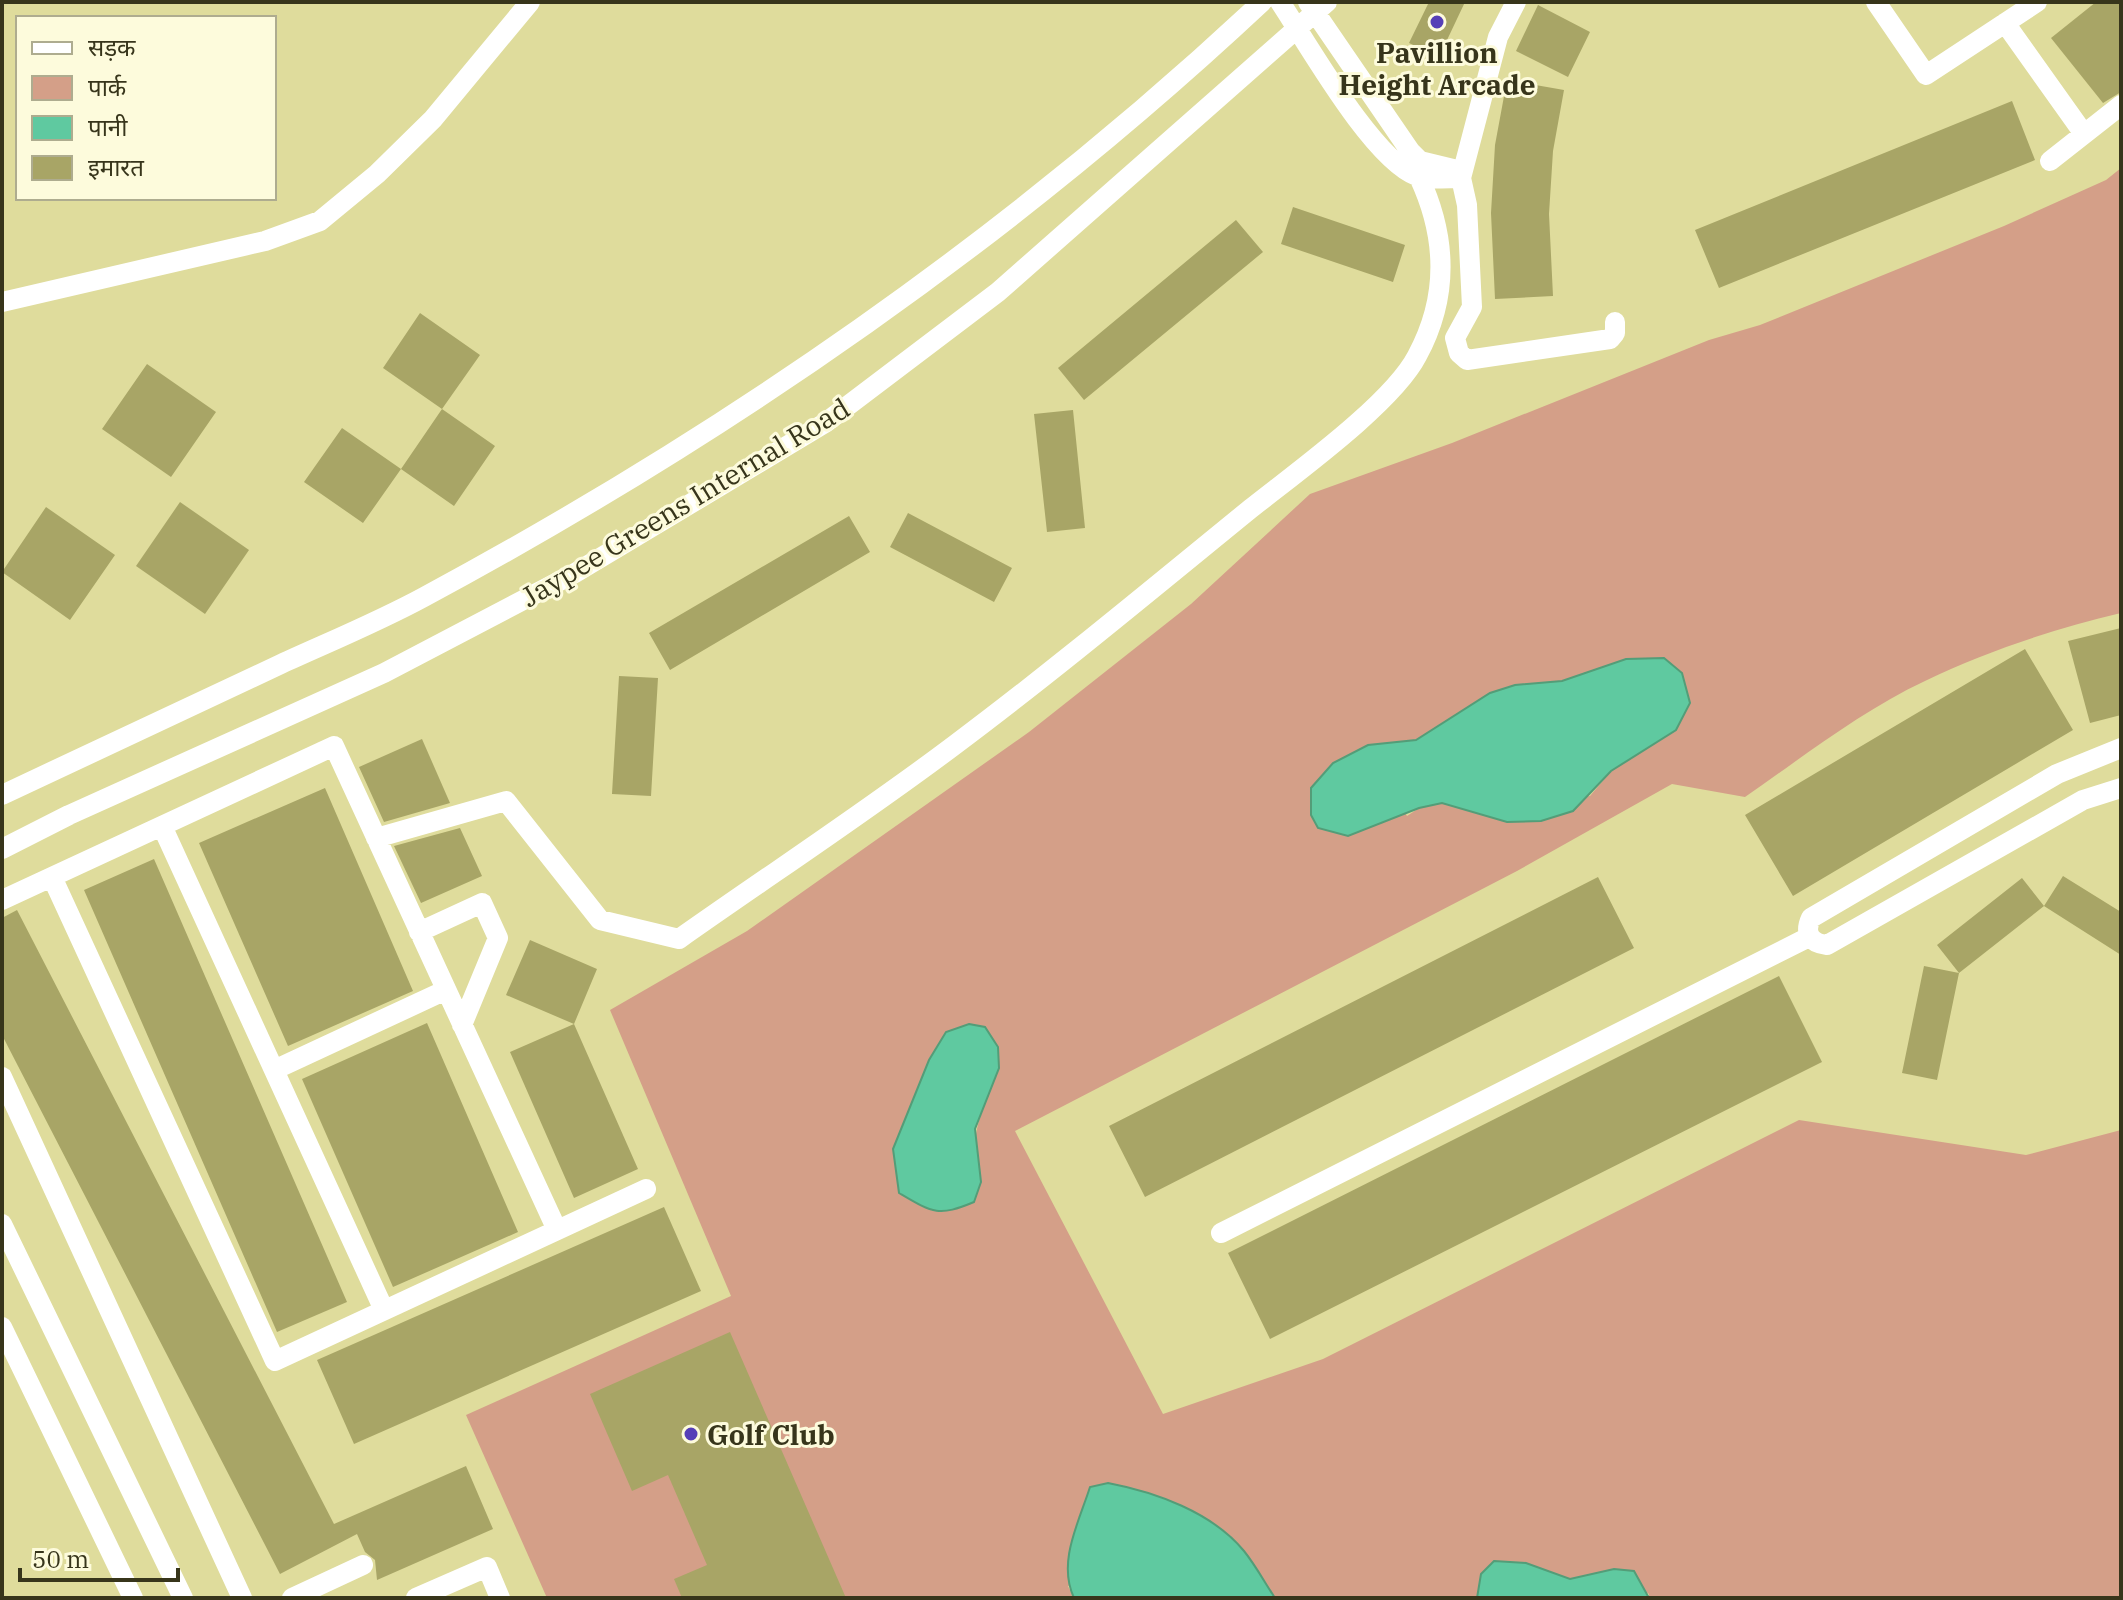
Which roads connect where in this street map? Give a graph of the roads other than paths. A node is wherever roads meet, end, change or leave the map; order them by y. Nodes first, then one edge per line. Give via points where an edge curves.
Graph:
1 (530, 2) edge
2 (1262, 2) edge
3 (1280, 2) edge
4 (1516, 2) edge
5 (1876, 2) edge
6 (2037, 2) edge
7 (1317, 5) edge
8 (2005, 23) junction
9 (1297, 28) junction
10 (2121, 105) edge
11 (2084, 134) junction
12 (2050, 161) dead end
13 (1462, 174) junction
14 (1419, 177) junction
15 (2, 302) edge
16 (1615, 322) dead end
17 (2121, 748) edge
18 (2121, 788) edge
19 (2, 795) edge
20 (162, 826) junction
21 (376, 838) junction
22 (2, 849) edge
23 (52, 877) junction
24 (2, 900) edge
25 (419, 932) junction
26 (1809, 937) junction
27 (446, 990) junction
28 (462, 1025) junction
29 (274, 1070) junction
30 (2, 1077) edge
31 (646, 1189) dead end
32 (2, 1224) edge
33 (557, 1230) junction
34 (1221, 1233) dead end
35 (384, 1310) junction
36 (2, 1327) edge
37 (363, 1565) dead end
38 (133, 1598) edge
39 (183, 1598) edge
40 (242, 1598) edge
41 (292, 1598) edge
42 (416, 1598) edge
43 (500, 1598) edge

1 - 15 street via 433,119 320,221 265,241
2 - 19 street, Jaypee Greens Internal Road via 1161,97 980,241 800,372 596,499 422,598
3 - 9 street
4 - 13 street via 1498,37
5 - 8 street via 1926,75
6 - 8 street
7 - 9 street, Jaypee Greens Internal Road
7 - 13 street via 1410,151 1420,161
8 - 11 street
9 - 14 street via 1394,163
9 - 22 street, Jaypee Greens Internal Road via 998,292 825,423 575,573 397,666
10 - 11 street
11 - 12 street
13 - 14 street
13 - 16 street via 1472,307 1455,338 1459,353 1467,360 1610,339
14 - 21 street via 1438,231 1442,289 1417,357 1398,383 1108,626 953,746 679,939 600,920 506,801
17 - 26 street via 2057,774 1811,918
18 - 26 street via 2083,800 1827,945
20 - 21 street via 334,746
20 - 23 street
20 - 29 street
21 - 25 street
23 - 24 street
23 - 35 street via 275,1361
25 - 27 street
25 - 28 street via 482,903 498,938
26 - 34 street
27 - 28 street
27 - 29 street
28 - 33 street
29 - 35 street
30 - 40 street
31 - 33 street
32 - 39 street
33 - 35 street
36 - 38 street
37 - 41 street
42 - 43 street via 487,1567

